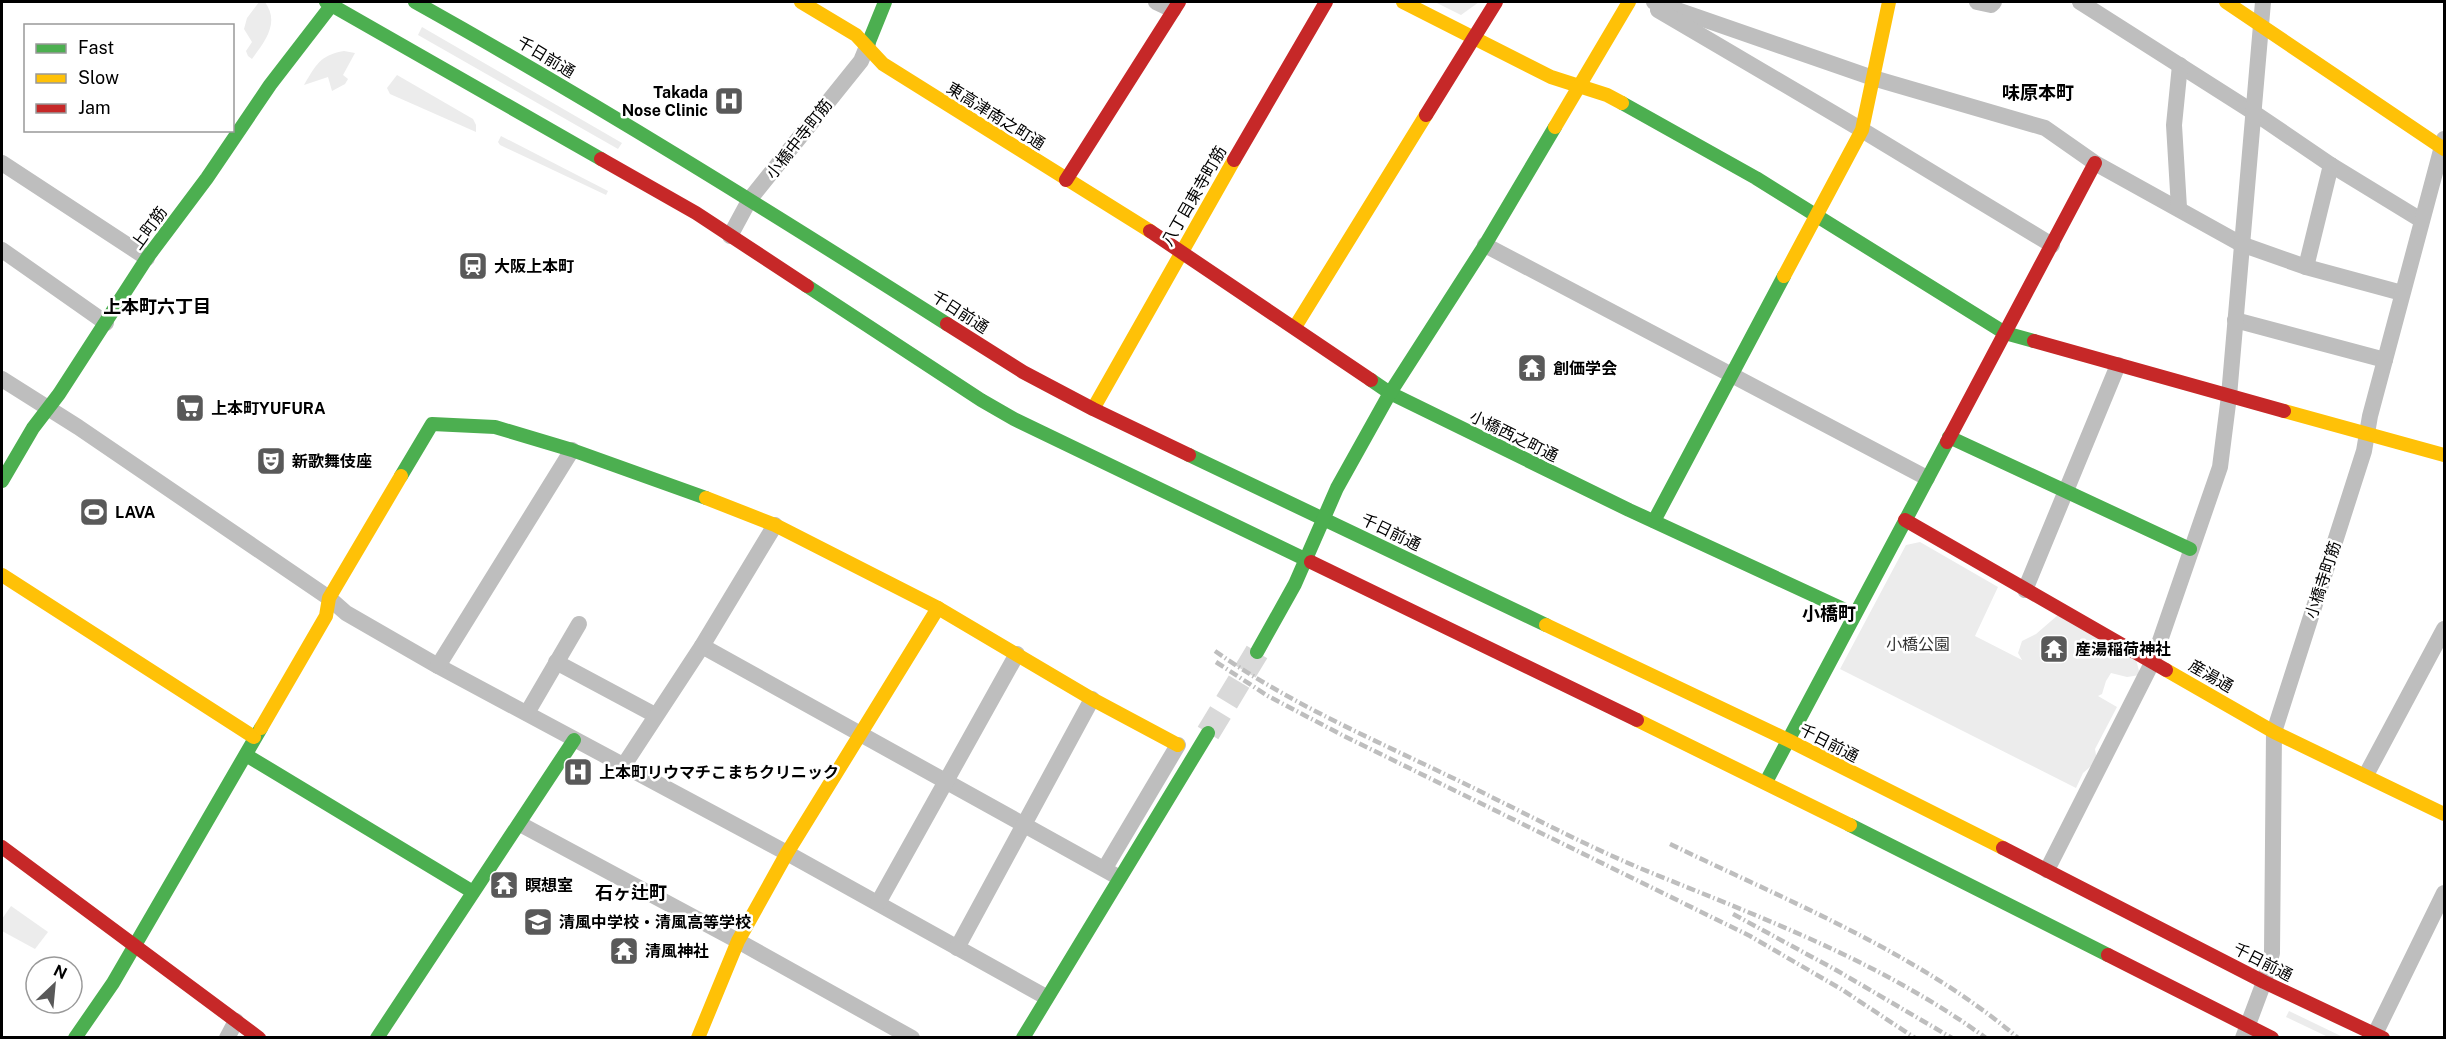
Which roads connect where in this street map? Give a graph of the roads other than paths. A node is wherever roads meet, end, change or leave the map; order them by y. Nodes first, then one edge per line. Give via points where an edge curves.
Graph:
1 (415, 2) edge
2 (801, 2) edge
3 (885, 2) edge
4 (1156, 2) edge
5 (1326, 2) edge
6 (1403, 2) edge
7 (1496, 2) edge
8 (1629, 2) edge
9 (1645, 2) edge
10 (1654, 2) edge
11 (1889, 2) edge
12 (1977, 2) edge
13 (1994, 2) edge
14 (2080, 2) edge
15 (2226, 2) edge
16 (2263, 2) edge
17 (330, 3) edge
18 (1176, 6) edge
19 (2101, 7) edge
20 (2261, 26) junction
21 (1473, 38) junction
22 (868, 44) junction
23 (2180, 65) junction
24 (1873, 78) junction
25 (1580, 87) junction
26 (2253, 112) junction
27 (1862, 130) junction
28 (2444, 145) edge
29 (2095, 162) junction
30 (2, 163) edge
31 (2331, 165) junction
32 (1066, 180) junction
33 (750, 200) junction
34 (2178, 208) junction
35 (1816, 215) junction
36 (2421, 220) junction
37 (730, 236) junction
38 (2241, 244) junction
39 (1485, 245) junction
40 (2052, 245) junction
41 (2, 250) edge
42 (1181, 251) junction
43 (147, 258) junction
44 (2306, 267) junction
45 (2402, 293) junction
46 (2235, 320) junction
47 (106, 323) junction
48 (1295, 327) junction
49 (2005, 333) junction
50 (2385, 360) junction
51 (2118, 365) junction
52 (1731, 375) junction
53 (2, 379) edge
54 (1390, 393) junction
55 (2229, 396) junction
56 (48, 409) junction
57 (1093, 410) junction
58 (2367, 434) junction
59 (1949, 438) junction
60 (572, 450) junction
61 (2445, 455) edge
62 (1927, 478) junction
63 (2, 481) edge
64 (2065, 490) junction
65 (1324, 518) junction
66 (1905, 520) junction
67 (1654, 521) junction
68 (775, 525) junction
69 (2190, 549) junction
70 (1305, 559) junction
71 (2, 575) edge
72 (2025, 590) junction
73 (330, 598) junction
74 (938, 608) junction
75 (1854, 614) junction
76 (579, 624) dead end
77 (2445, 629) edge
78 (702, 646) junction
79 (1257, 652) tunnel mouth
80 (1017, 654) junction
81 (2153, 661) junction
82 (556, 662) junction
83 (438, 666) junction
84 (1092, 699) junction
85 (527, 713) junction
86 (655, 715) junction
87 (2274, 732) junction
88 (859, 733) junction
89 (1208, 733) tunnel mouth
90 (254, 738) junction
91 (574, 740) junction
92 (1788, 740) junction
93 (1178, 745) joint
94 (246, 755) junction
95 (624, 765) junction
96 (2366, 775) junction
97 (946, 781) junction
98 (1766, 782) junction
99 (2445, 814) edge
100 (520, 824) junction
101 (1023, 824) junction
102 (2, 847) edge
103 (787, 853) junction
104 (2047, 870) junction
105 (1111, 873) junction
106 (472, 892) junction
107 (2445, 894) edge
108 (878, 903) junction
109 (738, 941) junction
110 (134, 944) junction
111 (957, 948) junction
112 (2264, 982) junction
113 (1046, 997) junction
114 (236, 1021) junction
115 (2246, 1032) edge
116 (705, 1033) edge
117 (2379, 1036) edge
118 (75, 1038) edge
119 (226, 1038) edge
120 (259, 1038) edge
121 (377, 1038) edge
122 (912, 1038) edge
123 (1023, 1038) edge
124 (2272, 1038) edge

1 - 33 street, 千日前通
2 - 22 street, 東高津南之町通
3 - 22 street
4 - 18 street
5 - 42 street, 八丁目東寺町筋
6 - 21 street
7 - 21 street
8 - 25 street
9 - 27 street
10 - 24 street
11 - 24 street
12 - 13 street
14 - 19 street
15 - 20 street
16 - 20 street
17 - 37 street
17 - 43 street, 上町筋
18 - 32 street
19 - 23 street
20 - 26 street
20 - 28 street
21 - 25 street
21 - 48 street
22 - 32 street, 東高津南之町通 via 883,64
22 - 33 street, 小橋中寺町筋 via 861,61
23 - 26 street
23 - 34 street via 2174,125
24 - 27 street
24 - 29 street via 2045,128
25 - 35 street via 1607,95
25 - 39 street
26 - 31 street
26 - 38 street
27 - 35 street
27 - 40 street
28 - 36 street, 小橋寺町筋
29 - 34 street
29 - 40 street
30 - 43 street
31 - 36 street
31 - 44 street
32 - 42 street, 東高津南之町通
33 - 37 street, 小橋中寺町筋
33 - 57 street, 千日前通 via 1023,372
34 - 38 street
35 - 49 street
35 - 52 street
36 - 45 street, 小橋寺町筋
37 - 70 street via 1014,419
38 - 44 street
38 - 46 street
39 - 52 street
39 - 54 street
40 - 49 street
41 - 47 street
42 - 48 street, 小橋西之町通
42 - 57 street, 八丁目東寺町筋
43 - 47 street, 上町筋
44 - 45 street
45 - 50 street, 小橋寺町筋
46 - 50 street
46 - 55 street
47 - 56 street, 上町筋
48 - 54 street, 小橋西之町通
49 - 51 street
49 - 59 street
50 - 58 street, 小橋寺町筋
51 - 55 street
51 - 64 street
52 - 62 street
52 - 67 street
53 - 56 street
54 - 65 street
54 - 67 street, 小橋西之町通
55 - 58 street
55 - 69 street via 2220,467
56 - 63 street, 上町筋
56 - 73 street
57 - 65 street, 千日前通
58 - 61 street
58 - 87 street, 小橋寺町筋
59 - 62 street
59 - 64 street
60 - 68 street
60 - 73 street via 495,427 432,424
60 - 83 street
62 - 66 street
64 - 69 street
64 - 72 street
65 - 70 street
65 - 92 street, 千日前通
66 - 72 street, 産湯通
66 - 75 street
67 - 75 street, 小橋西之町通
68 - 74 street
68 - 78 street
69 - 81 street
70 - 79 street
70 - 98 street
71 - 90 street
72 - 81 street, 産湯通
73 - 83 street via 346,613
73 - 90 street via 326,616
74 - 80 street
74 - 88 street
75 - 92 street
76 - 82 street
77 - 96 street
78 - 86 street
78 - 88 street
80 - 84 street
80 - 97 street
81 - 87 street, 産湯通
81 - 104 street
82 - 85 street
82 - 86 street
83 - 85 street
84 - 93 street
84 - 101 street
85 - 91 street
86 - 95 street
87 - 96 street, 産湯通
87 - 112 street, 小橋寺町筋 via 2272,953
88 - 97 street
88 - 103 street
89 - 105 street via 1148,833
90 - 94 street
91 - 95 street
91 - 100 street
92 - 98 street
92 - 104 street, 千日前通
93 - 105 street
94 - 106 street
94 - 110 street
95 - 103 street
96 - 99 street, 産湯通
97 - 101 street
97 - 108 street
98 - 115 street
100 - 106 street
100 - 109 street
101 - 105 street
101 - 111 street
102 - 110 street
103 - 108 street
103 - 109 street
104 - 112 street, 千日前通
105 - 113 street
106 - 121 street
107 - 117 street
108 - 111 street
109 - 116 street
109 - 122 street
110 - 114 street
110 - 118 street
111 - 113 street
112 - 115 street, 小橋寺町筋
112 - 117 street, 千日前通
113 - 123 street
114 - 119 street
114 - 120 street
115 - 124 street

